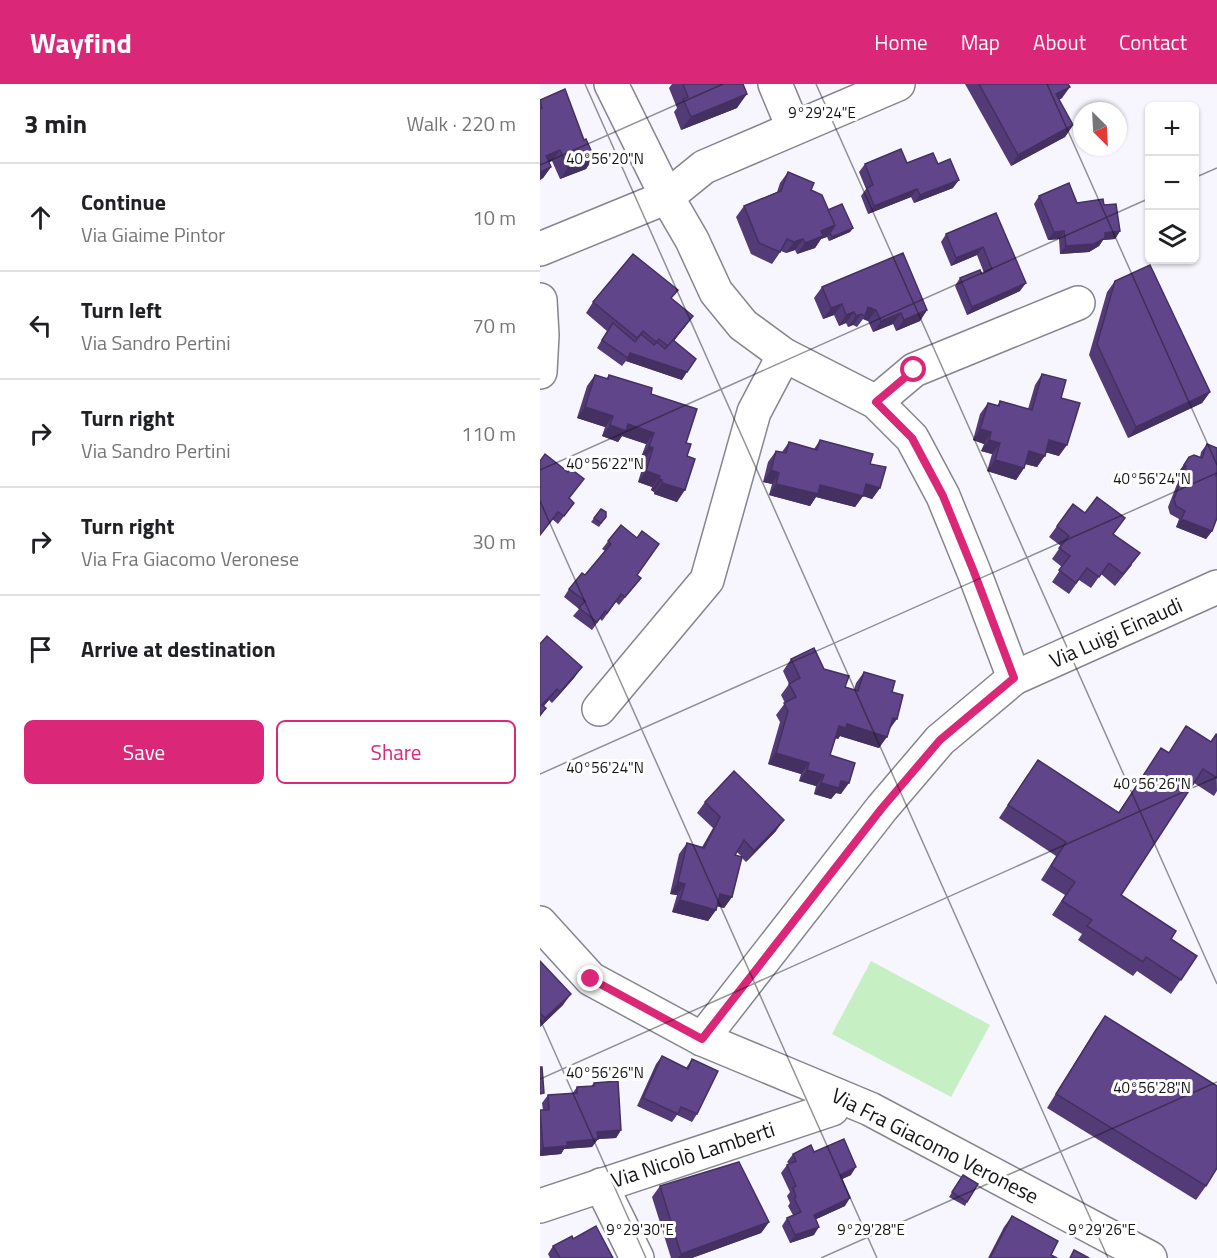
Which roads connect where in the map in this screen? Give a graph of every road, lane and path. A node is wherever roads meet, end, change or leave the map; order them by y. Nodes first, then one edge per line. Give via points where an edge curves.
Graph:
1 (611, 84) edge
2 (775, 84) edge
3 (898, 84) edge
4 (793, 127) junction
5 (667, 197) junction
6 (540, 249) edge
7 (540, 300) edge
8 (1078, 303) dead end
9 (784, 355) junction
10 (540, 372) edge
11 (876, 402) junction
12 (1217, 587) edge
13 (1014, 678) junction
14 (599, 709) dead end
15 (540, 924) edge
16 (702, 1039) junction
17 (838, 1096) junction
18 (601, 1185) junction
19 (540, 1206) edge
20 (637, 1258) edge
21 (1150, 1258) edge

1 - 5 street
2 - 4 street
3 - 4 street
4 - 5 street via 704,167
5 - 6 street
5 - 9 street via 716,292 743,326
7 - 10 street
8 - 11 street via 914,370
9 - 11 street
9 - 14 street via 754,412 707,580
11 - 13 street via 912,438 943,496
12 - 13 street, Via Luigi Einaudi
13 - 16 street, Via Luigi Einaudi via 940,740 882,808
15 - 16 street, Via Fra Giacomo Veronese via 591,979
16 - 17 street, Via Fra Giacomo Veronese
17 - 18 street, Via Nicolò Lamberti via 832,1109
17 - 21 street, Via Fra Giacomo Veronese via 870,1108
18 - 19 street, Via Nicolò Lamberti
18 - 20 street

